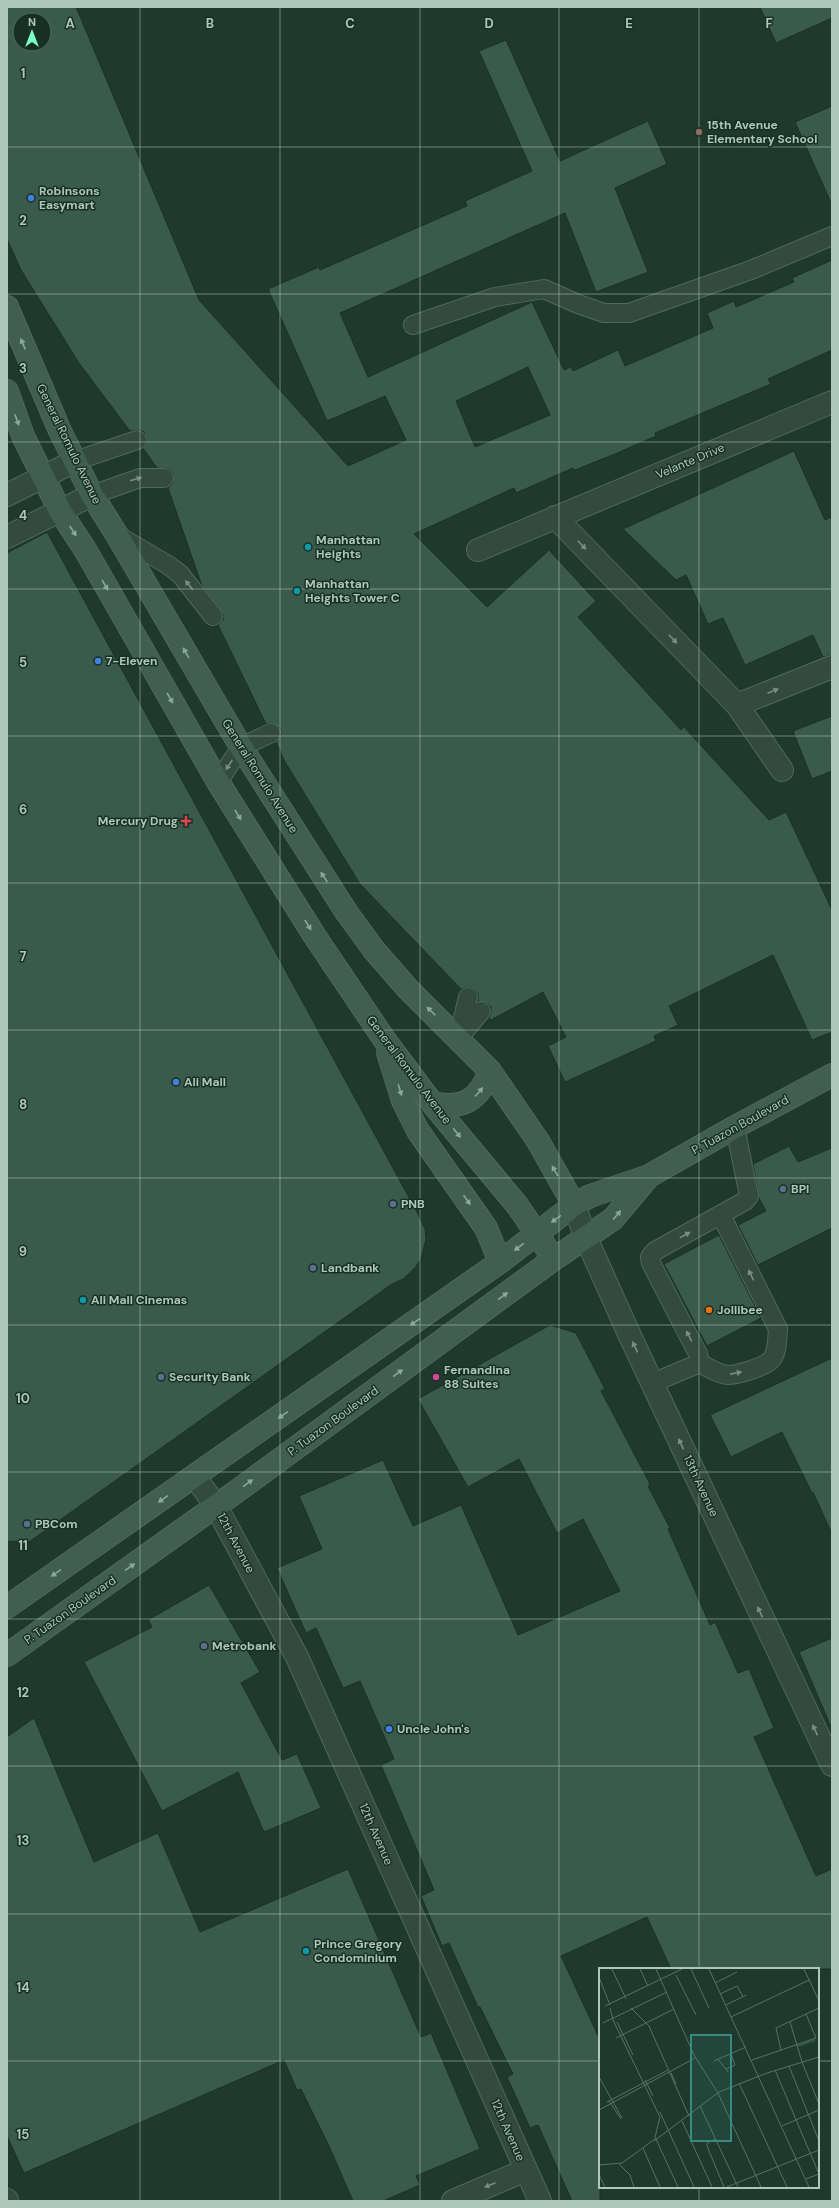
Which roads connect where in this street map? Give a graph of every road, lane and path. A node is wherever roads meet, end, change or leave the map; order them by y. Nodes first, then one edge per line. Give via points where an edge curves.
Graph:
1 (832, 236) edge
2 (7, 307) edge
3 (413, 325) dead end
4 (7, 391) edge
5 (829, 410) edge
6 (137, 440) dead end
7 (75, 461) junction
8 (43, 478) junction
9 (164, 478) dead end
10 (7, 495) edge
11 (92, 495) junction
12 (60, 512) junction
13 (555, 517) junction
14 (117, 535) junction
15 (7, 537) edge
16 (478, 550) dead end
17 (213, 616) dead end
18 (832, 667) edge
19 (737, 705) junction
20 (271, 733) dead end
21 (241, 747) junction
22 (782, 770) dead end
23 (218, 782) junction
24 (468, 997) dead end
25 (481, 1011) dead end
26 (384, 1039) junction
27 (458, 1039) junction
28 (490, 1071) junction
29 (832, 1075) edge
30 (432, 1103) junction
31 (735, 1126) junction
32 (649, 1176) junction
33 (574, 1206) junction
34 (721, 1215) junction
35 (538, 1232) junction
36 (586, 1238) junction
37 (554, 1259) junction
38 (500, 1262) junction
39 (700, 1363) junction
40 (652, 1383) junction
41 (195, 1477) junction
42 (216, 1506) junction
43 (7, 1607) edge
44 (7, 1655) edge
45 (831, 1760) edge
46 (526, 2170) junction
47 (453, 2201) edge
48 (540, 2201) edge

1 - 3 lane via 751,270 629,313 604,313 544,289 495,297
7 -> 2 street, General Romulo Avenue
4 -> 8 street, General Romulo Avenue via 23,436
5 - 13 street, Velante Drive
6 - 7 lane
7 - 8 street
7 - 11 street, General Romulo Avenue
8 - 10 street
8 - 12 street, General Romulo Avenue
11 -> 9 lane via 140,478
11 - 12 street
11 - 14 street, General Romulo Avenue
12 - 15 street
12 -> 23 street, General Romulo Avenue via 86,551
13 - 16 street, Velante Drive
13 -> 19 street
17 -> 14 lane via 180,574
21 -> 14 street, General Romulo Avenue
19 -> 18 street
19 - 22 street
20 - 21 lane
21 -> 23 lane
27 -> 21 street, General Romulo Avenue via 408,989 374,950 347,913
23 -> 26 street, General Romulo Avenue via 314,935
24 - 27 lane
25 - 27 lane
26 - 30 street, General Romulo Avenue
26 -> 38 street via 403,1101 418,1131 486,1228
27 - 28 street, General Romulo Avenue
30 -> 28 street via 447,1106 462,1104 475,1097 485,1086
33 -> 28 street, General Romulo Avenue via 538,1141
29 - 31 street, P. Tuazon Boulevard
30 -> 35 street, General Romulo Avenue
31 - 32 street, P. Tuazon Boulevard
31 - 34 lane via 748,1196 745,1201
32 - 33 street, P. Tuazon Boulevard via 590,1196
36 -> 32 street, P. Tuazon Boulevard via 613,1219
33 -> 35 street, P. Tuazon Boulevard
33 - 36 street, 13th Avenue
39 -> 34 lane via 698,1354 650,1257 655,1250
39 -> 34 lane via 728,1375 751,1370 770,1361 777,1347 778,1328
35 - 37 street, General Romulo Avenue
35 -> 38 street, P. Tuazon Boulevard
36 - 37 street, P. Tuazon Boulevard
40 -> 36 street, 13th Avenue
42 -> 37 street, P. Tuazon Boulevard
38 -> 41 street, P. Tuazon Boulevard
39 - 40 lane
45 -> 40 street, 13th Avenue
41 - 42 street, 12th Avenue
41 -> 43 street, P. Tuazon Boulevard
44 -> 42 street, P. Tuazon Boulevard
42 - 46 street, 12th Avenue via 296,1657
46 -> 47 street
46 - 48 street, 12th Avenue

